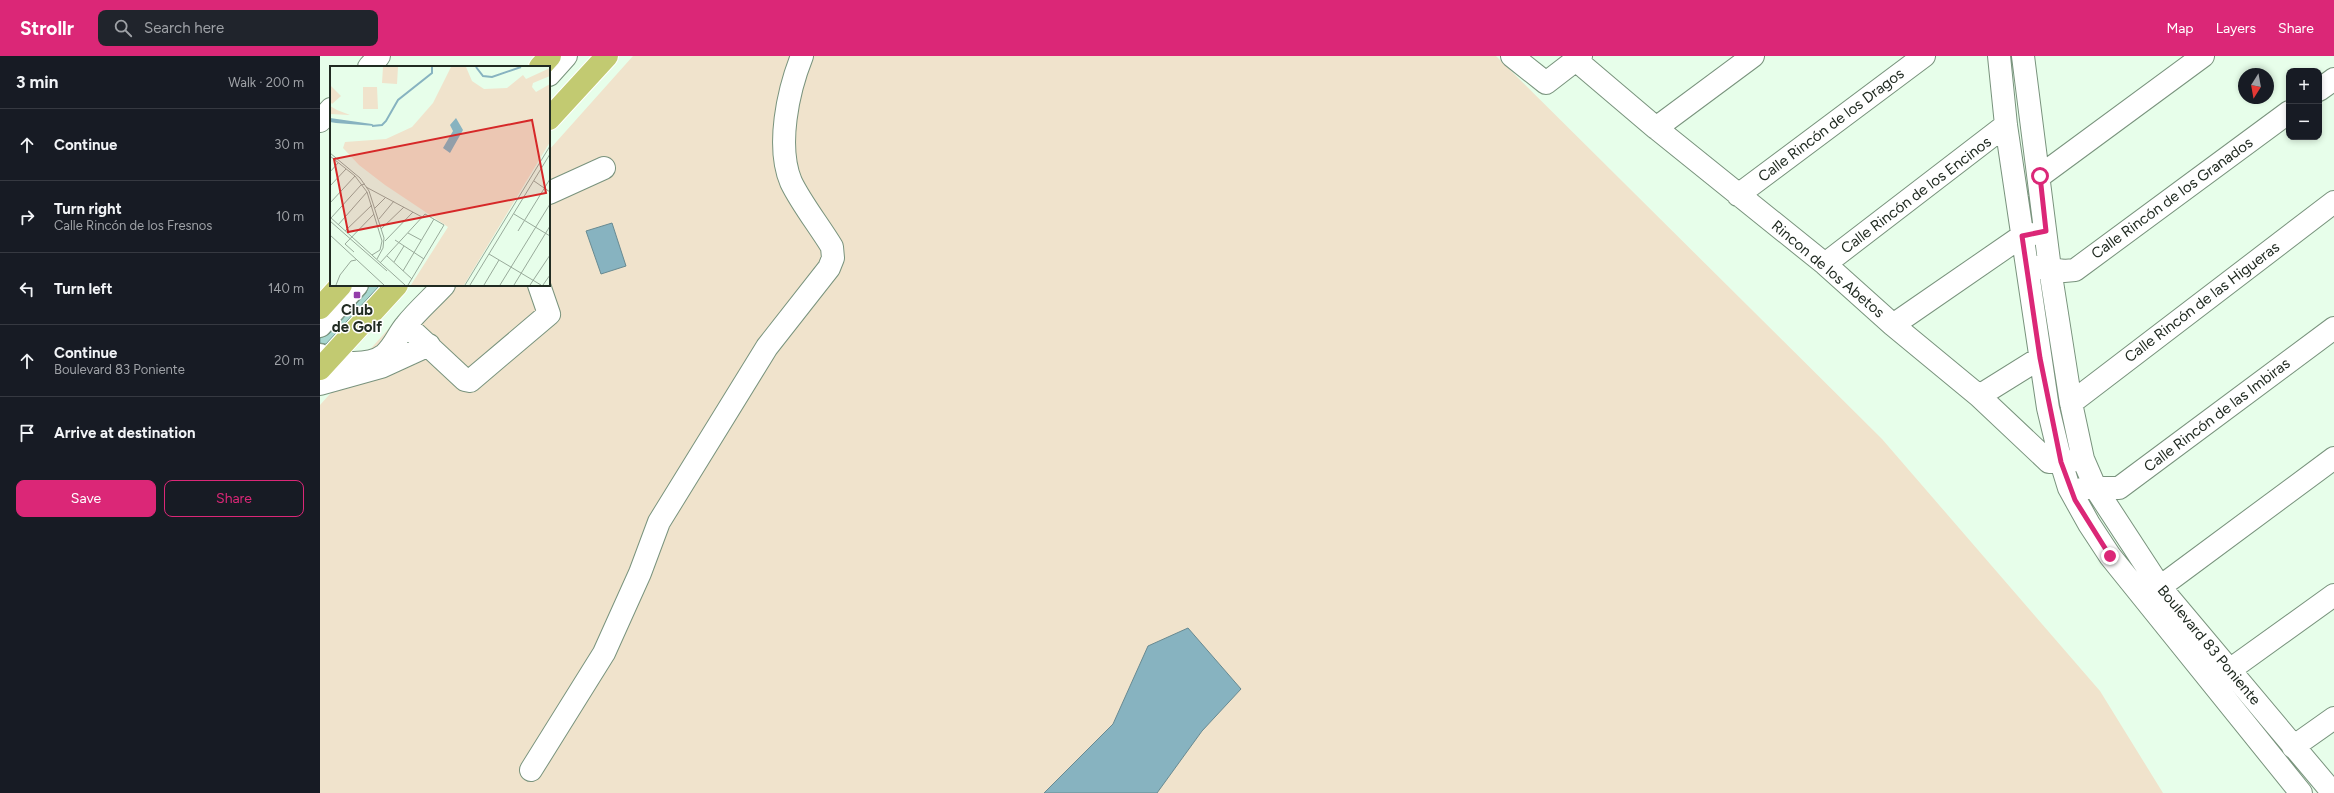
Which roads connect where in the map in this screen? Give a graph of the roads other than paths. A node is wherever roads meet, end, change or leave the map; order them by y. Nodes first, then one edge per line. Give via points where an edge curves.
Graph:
1 (379, 56) edge
2 (550, 56) edge
3 (566, 56) edge
4 (603, 56) edge
5 (607, 56) edge
6 (802, 56) edge
7 (1512, 56) edge
8 (1754, 56) edge
9 (1924, 56) edge
10 (2002, 56) edge
11 (2023, 56) edge
12 (2203, 56) edge
13 (1578, 58) edge
14 (370, 66) edge
15 (541, 66) edge
16 (550, 74) edge
17 (2334, 79) edge
18 (2322, 88) edge
19 (320, 98) edge
20 (330, 108) edge
21 (330, 110) edge
22 (550, 114) edge
23 (2286, 114) edge
24 (550, 118) edge
25 (320, 121) edge
26 (2006, 125) junction
27 (1656, 128) junction
28 (604, 168) dead end
29 (2040, 176) junction
30 (550, 192) edge
31 (1738, 195) junction
32 (2334, 202) edge
33 (2046, 231) junction
34 (2022, 236) junction
35 (1825, 264) junction
36 (2026, 265) junction
37 (2050, 269) junction
38 (340, 286) edge
39 (357, 286) edge
40 (392, 286) edge
41 (395, 286) edge
42 (443, 286) edge
43 (539, 286) edge
44 (320, 308) edge
45 (406, 325) junction
46 (1893, 325) junction
47 (320, 326) edge
48 (2334, 328) edge
49 (429, 346) junction
50 (2040, 358) junction
51 (387, 359) junction
52 (323, 361) edge
53 (320, 384) edge
54 (1978, 396) junction
55 (2071, 403) junction
56 (2334, 458) edge
57 (2083, 459) junction
58 (2061, 462) junction
59 (2070, 488) junction
60 (2096, 489) junction
61 (2160, 587) junction
62 (2334, 595) edge
63 (2231, 669) junction
64 (2334, 718) edge
65 (2293, 747) junction
66 (531, 770) dead end
67 (2326, 790) edge
68 (2301, 793) edge

1 - 14 street
2 - 15 main road
3 - 16 street
4 - 22 street
5 - 24 main road
6 - 66 street via 796,70 784,130 785,158 791,182 832,247 833,258 829,268 767,347 659,522 640,573 604,653
7 - 13 street via 1545,83 1549,83
8 - 27 street
9 - 31 street, Calle Rincón de los Dragos
10 - 26 street, Boulevard 83 Poniente
11 - 29 street, Boulevard 83 Poniente
12 - 29 street
13 - 27 street, Rincon de los Abetos
17 - 18 street
19 - 20 street
21 - 25 street
23 - 37 street, Calle Rincón de los Granados via 2075,270
26 - 34 street, Boulevard 83 Poniente
26 - 35 street, Calle Rincón de los Encinos
27 - 31 street, Rincon de los Abetos
28 - 30 street
29 - 33 street, Boulevard 83 Poniente
31 - 35 street, Rincon de los Abetos
32 - 55 street, Calle Rincón de las Higueras
33 - 34 street
33 - 37 street, Boulevard 83 Poniente
34 - 36 street, Boulevard 83 Poniente
34 - 46 street
35 - 46 street, Rincon de los Abetos
36 - 37 street, Calle Rincón de los Granados
36 - 50 street, Boulevard 83 Poniente
37 - 55 street, Boulevard 83 Poniente
38 - 44 main road
39 - 47 street
40 - 52 street
41 - 52 main road
42 - 45 street
43 - 49 street via 549,314 473,380 465,380
45 - 49 street
45 - 51 street
46 - 54 street, Rincon de los Abetos
48 - 60 street, Calle Rincón de las Imbiras via 2119,488
49 - 51 street
50 - 54 street
50 - 58 street, Boulevard 83 Poniente
51 - 52 street via 365,363
51 - 53 street
54 - 58 street, Rincon de los Abetos via 2037,453 2049,462
55 - 57 street, Boulevard 83 Poniente
56 - 61 street
57 - 58 street, Rincon de los Abetos
57 - 60 street, Boulevard 83 Poniente
58 - 59 street, Boulevard 83 Poniente
59 - 60 street, Calle Rincón de las Imbiras
59 - 68 street, Boulevard 83 Poniente via 2110,556
60 - 61 street, Boulevard 83 Poniente
61 - 63 street, Boulevard 83 Poniente
62 - 63 street
63 - 65 street, Boulevard 83 Poniente
64 - 65 street
65 - 67 street, Boulevard 83 Poniente

